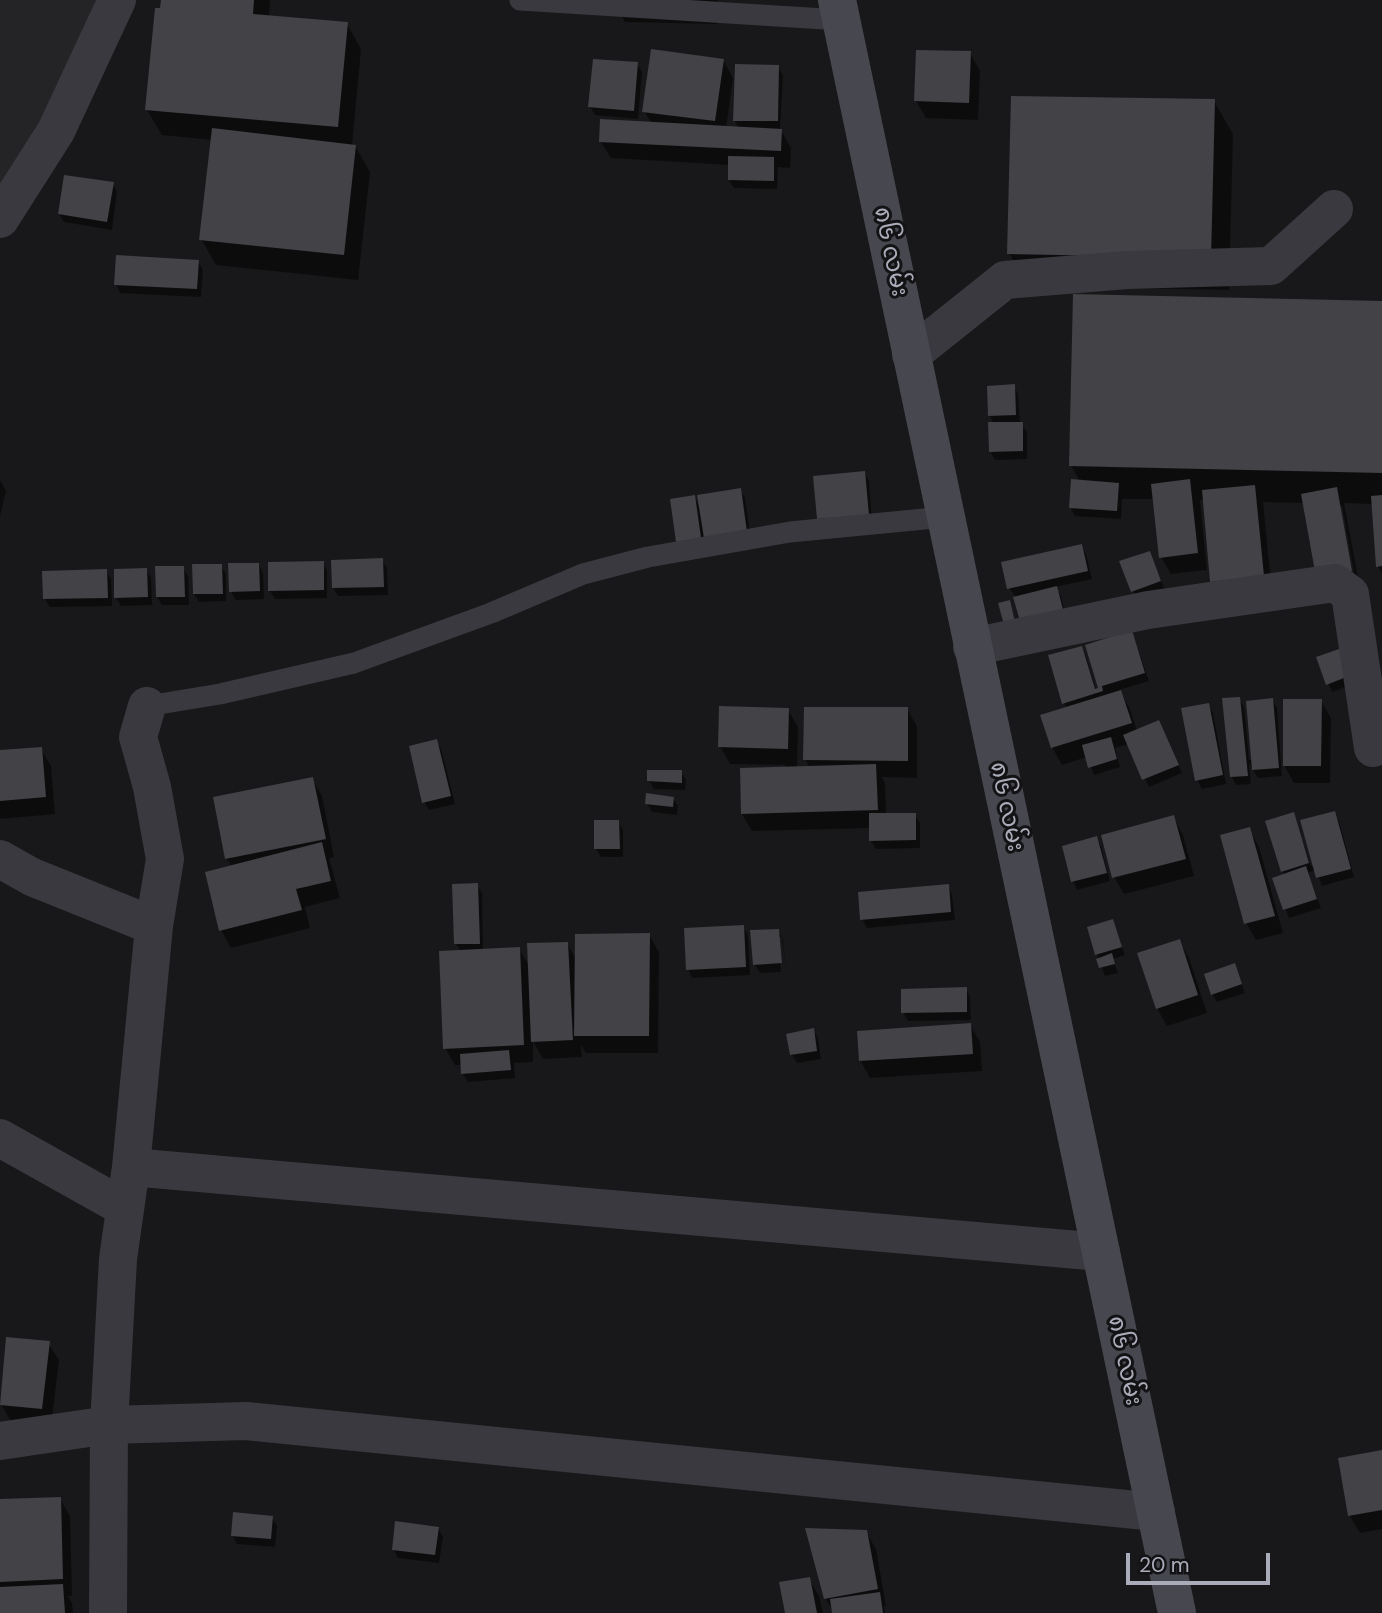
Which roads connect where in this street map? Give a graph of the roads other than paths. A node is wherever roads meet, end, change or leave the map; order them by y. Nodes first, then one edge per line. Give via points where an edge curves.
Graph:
1 (117, 0) edge
2 (520, 0) edge
3 (839, 10) edge
4 (1334, 209) dead end
5 (0, 219) edge
6 (911, 355) junction
7 (945, 517) junction
8 (972, 647) junction
9 (147, 706) joint
10 (1373, 748) dead end
11 (0, 859) edge
12 (154, 926) junction
13 (0, 1138) edge
14 (131, 1167) junction
15 (125, 1208) junction
16 (1101, 1252) junction
17 (108, 1425) junction
18 (0, 1441) edge
19 (1156, 1513) junction
20 (108, 1613) edge
21 (1177, 1613) edge

1 - 5 street via 56,131
2 - 3 lane
3 - 6 street, ၈၆ လမ်း
4 - 6 street via 1271,266 1127,270 1005,280
6 - 7 street, ၈၆ လမ်း
7 - 8 street, ၈၆ လမ်း
7 - 9 lane via 790,532 648,557 583,573 491,613 354,663
8 - 10 street via 1148,610 1335,583 1350,594
8 - 16 street, ၈၆ လမ်း
9 - 12 street via 138,737 165,859
11 - 12 street via 32,877
12 - 14 street
13 - 15 street
14 - 15 street
14 - 16 street
15 - 17 street
16 - 19 street, ၈၆ လမ်း
17 - 18 street
17 - 19 street via 246,1421
17 - 20 street
19 - 21 street, ၈၆ လမ်း

